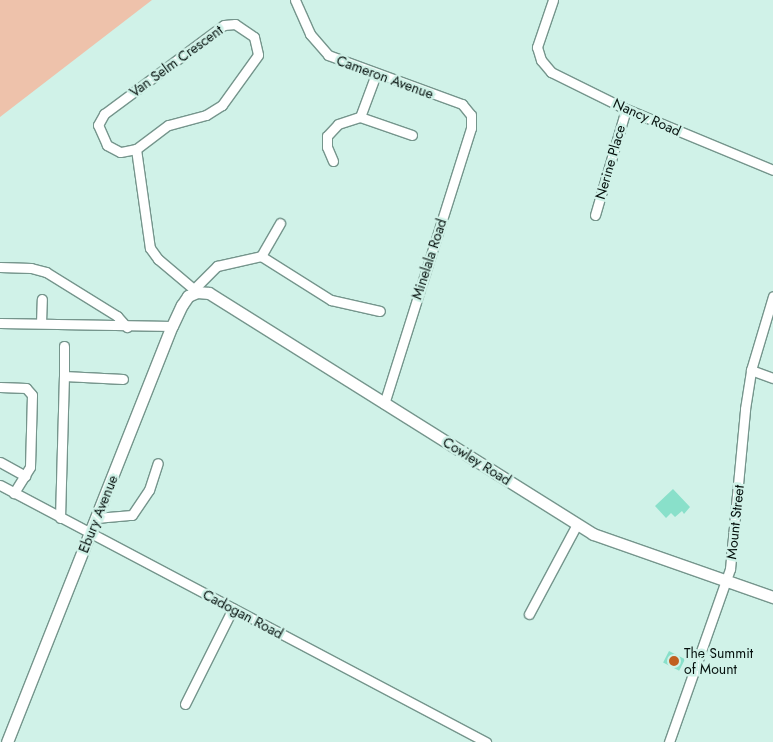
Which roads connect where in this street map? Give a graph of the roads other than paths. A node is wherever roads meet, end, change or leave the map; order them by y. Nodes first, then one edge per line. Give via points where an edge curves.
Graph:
1 (295, 0) edge
2 (553, 0) edge
3 (376, 74) junction
4 (626, 109) junction
5 (471, 115) joint
6 (360, 117) junction
7 (412, 135) dead end
8 (136, 150) junction
9 (334, 161) dead end
10 (773, 170) edge
11 (595, 215) dead end
12 (280, 223) dead end
13 (261, 256) junction
14 (0, 267) edge
15 (196, 290) junction
16 (773, 296) edge
17 (42, 299) dead end
18 (380, 311) dead end
19 (0, 322) edge
20 (41, 323) junction
21 (127, 326) junction
22 (172, 326) junction
23 (64, 346) dead end
24 (751, 370) junction
25 (64, 376) junction
26 (773, 378) edge
27 (122, 379) dead end
28 (0, 387) edge
29 (384, 404) junction
30 (0, 462) edge
31 (158, 463) dead end
32 (25, 476) junction
33 (0, 485) edge
34 (14, 493) junction
35 (60, 518) junction
36 (96, 518) junction
37 (576, 524) junction
38 (90, 533) junction
39 (726, 581) junction
40 (773, 597) edge
41 (232, 608) junction
42 (529, 614) dead end
43 (186, 704) dead end
44 (7, 742) edge
45 (486, 742) edge
46 (669, 742) edge

1 - 3 street, Cameron Avenue via 310,34 328,55
2 - 4 street, Nancy Road via 537,47 541,60 551,72
3 - 5 street, Cameron Avenue via 462,104
3 - 6 street
4 - 10 street, Nancy Road
4 - 11 street, Nerine Place
5 - 29 street, Minelala Road via 471,128
6 - 7 street
6 - 9 street via 338,124 327,136 327,147
8 - 8 street, Van Selm Crescent via 120,152 107,144 98,125 104,114 224,25 235,24 248,30 257,46 256,62 222,105 206,115 168,125
8 - 15 street via 150,248 158,259
12 - 13 street
13 - 15 street via 217,266
13 - 18 street via 332,300
14 - 21 street via 46,272 117,316
15 - 22 street, Ebury Avenue via 182,304
15 - 29 street, Cowley Road via 209,293
16 - 24 street, Mount Street
17 - 20 street
19 - 20 street
20 - 21 street
21 - 22 street
22 - 36 street, Ebury Avenue
23 - 25 street
24 - 26 street
24 - 39 street, Mount Street via 730,569
25 - 27 street
25 - 35 street
28 - 32 street via 26,388 31,393 30,467
29 - 37 street, Cowley Road
30 - 32 street
31 - 36 street via 149,490 132,515
32 - 34 street
33 - 34 street, Cadogan Road
34 - 35 street, Cadogan Road
35 - 38 street, Cadogan Road
36 - 38 street, Ebury Avenue
37 - 39 street, Cowley Road via 608,540
37 - 42 street
38 - 41 street, Cadogan Road
38 - 44 street, Ebury Avenue
39 - 40 street, Cowley Road
39 - 46 street, Mount Street
41 - 43 street
41 - 45 street, Cadogan Road

